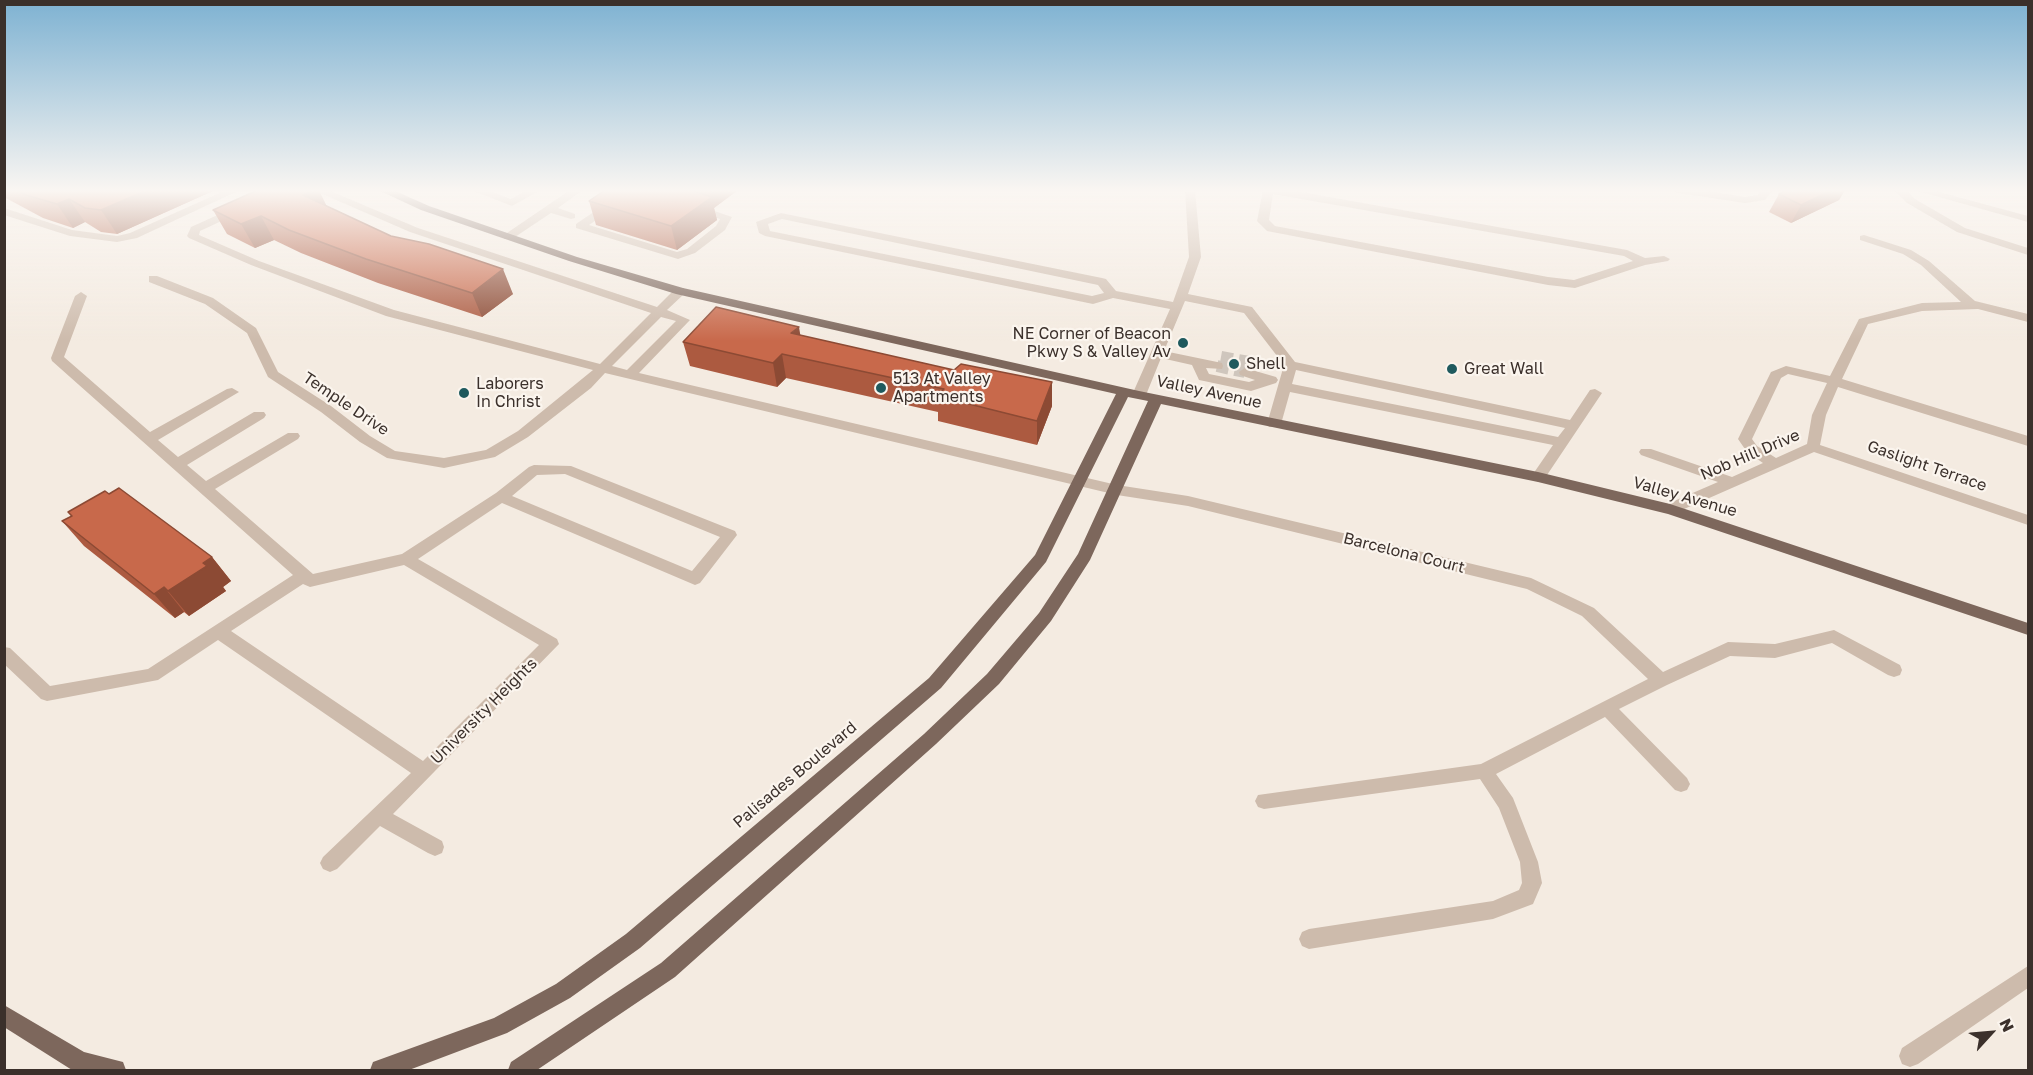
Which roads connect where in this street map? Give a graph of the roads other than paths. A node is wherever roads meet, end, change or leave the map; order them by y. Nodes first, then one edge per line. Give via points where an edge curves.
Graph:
1 (203, 240) edge
2 (445, 240) edge
3 (517, 240) edge
4 (624, 240) edge
5 (705, 240) edge
6 (805, 240) edge
7 (900, 240) edge
8 (1194, 240) edge
9 (1321, 240) edge
10 (1554, 240) edge
11 (1870, 240) edge
12 (1992, 240) edge
13 (2028, 252) edge
14 (1664, 259) dead end
15 (1643, 262) junction
16 (153, 279) dead end
17 (680, 291) junction
18 (1112, 294) junction
19 (81, 296) dead end
20 (1179, 302) junction
21 (1972, 305) junction
22 (661, 312) junction
23 (2028, 318) edge
24 (1157, 353) junction
25 (1197, 361) junction
26 (1219, 361) tunnel mouth
27 (1291, 365) junction
28 (1247, 367) tunnel mouth
29 (601, 368) junction
30 (630, 375) junction
31 (1267, 379) junction
32 (1834, 381) junction
33 (1285, 386) junction
34 (232, 392) dead end
35 (1595, 393) dead end
36 (1140, 396) junction
37 (259, 415) dead end
38 (1274, 424) junction
39 (1574, 425) junction
40 (292, 436) dead end
41 (149, 439) junction
42 (2028, 441) edge
43 (1561, 442) junction
44 (1813, 447) junction
45 (1646, 452) dead end
46 (177, 464) junction
47 (1774, 464) junction
48 (1538, 477) junction
49 (1081, 481) junction
50 (1732, 482) junction
51 (205, 488) junction
52 (1117, 490) junction
53 (501, 497) junction
54 (1670, 509) junction
55 (2028, 520) edge
56 (406, 559) junction
57 (304, 575) junction
58 (2028, 628) edge
59 (218, 631) junction
60 (4, 653) edge
61 (1894, 670) dead end
62 (1661, 680) junction
63 (1607, 708) junction
64 (424, 771) junction
65 (1484, 771) junction
66 (1681, 784) dead end
67 (1264, 801) dead end
68 (379, 816) junction
69 (435, 847) dead end
70 (330, 863) dead end
71 (1310, 939) dead end
72 (2028, 976) edge
73 (4, 1015) edge
74 (1910, 1056) dead end
75 (115, 1071) edge
76 (381, 1071) edge
77 (519, 1071) edge

1 - 29 street, Barcelona Court via 390,313
2 - 22 street
3 - 17 main road, Valley Avenue
4 - 5 street via 678,256
6 - 18 street via 1094,300
7 - 18 street via 1102,282
8 - 20 street via 1195,257
9 - 15 street via 1575,284
10 - 15 street via 1627,253
11 - 21 street via 1925,263
12 - 13 street
14 - 15 street
16 - 29 street, Temple Drive via 208,301 252,331 273,374 392,455 444,463 490,453 523,434 586,385
17 - 22 street, Temple Drive
17 - 36 main road, Valley Avenue
18 - 20 street
19 - 41 street via 57,358
20 - 24 street
20 - 27 street via 1248,310
21 - 23 street, Nob Hill Drive
21 - 32 street, Nob Hill Drive via 1922,308 1863,322
22 - 29 street, Temple Drive
22 - 30 street via 684,320
24 - 25 street
24 - 36 street
25 - 26 street
25 - 31 street via 1204,377 1251,387
27 - 33 street
27 - 39 street
28 - 31 street
29 - 30 street, Barcelona Court
30 - 49 street, Barcelona Court
31 - 33 street
32 - 42 street
32 - 44 street, Nob Hill Drive via 1819,415
32 - 47 street via 1794,370 1776,375 1745,439 1746,444
33 - 38 street
33 - 43 street
34 - 41 street
35 - 39 street
36 - 38 main road, Valley Avenue
36 - 49 main road, Palisades Boulevard
36 - 52 main road
37 - 46 street
38 - 48 main road, Valley Avenue
39 - 43 street
40 - 51 street
41 - 46 street
43 - 48 street
44 - 47 street, Nob Hill Drive
44 - 55 street, Gaslight Terrace
45 - 50 street
46 - 51 street
47 - 50 street, Nob Hill Drive
48 - 54 main road, Valley Avenue
49 - 52 street, Barcelona Court
49 - 76 main road, Palisades Boulevard via 1041,558 935,683 651,926 563,991 500,1026
50 - 54 street, Nob Hill Drive
51 - 57 street
52 - 62 street, Barcelona Court via 1188,501 1531,584 1588,612
52 - 77 main road via 1085,555 1045,617 993,679 668,970
53 - 53 street via 695,579 730,535 566,470 534,470
53 - 56 street
54 - 58 main road, Valley Avenue
56 - 57 street via 310,581
56 - 64 street, University Heights via 551,644
57 - 59 street
59 - 60 street via 152,675 47,694
59 - 64 street, University Heights
61 - 62 street via 1834,636 1775,651 1728,649
62 - 63 street
63 - 65 street
63 - 66 street
64 - 68 street
65 - 67 street
65 - 71 street via 1507,804 1519,832 1532,884 1526,897 1493,910
68 - 69 street
68 - 70 street
72 - 74 street
73 - 75 main road via 80,1062

